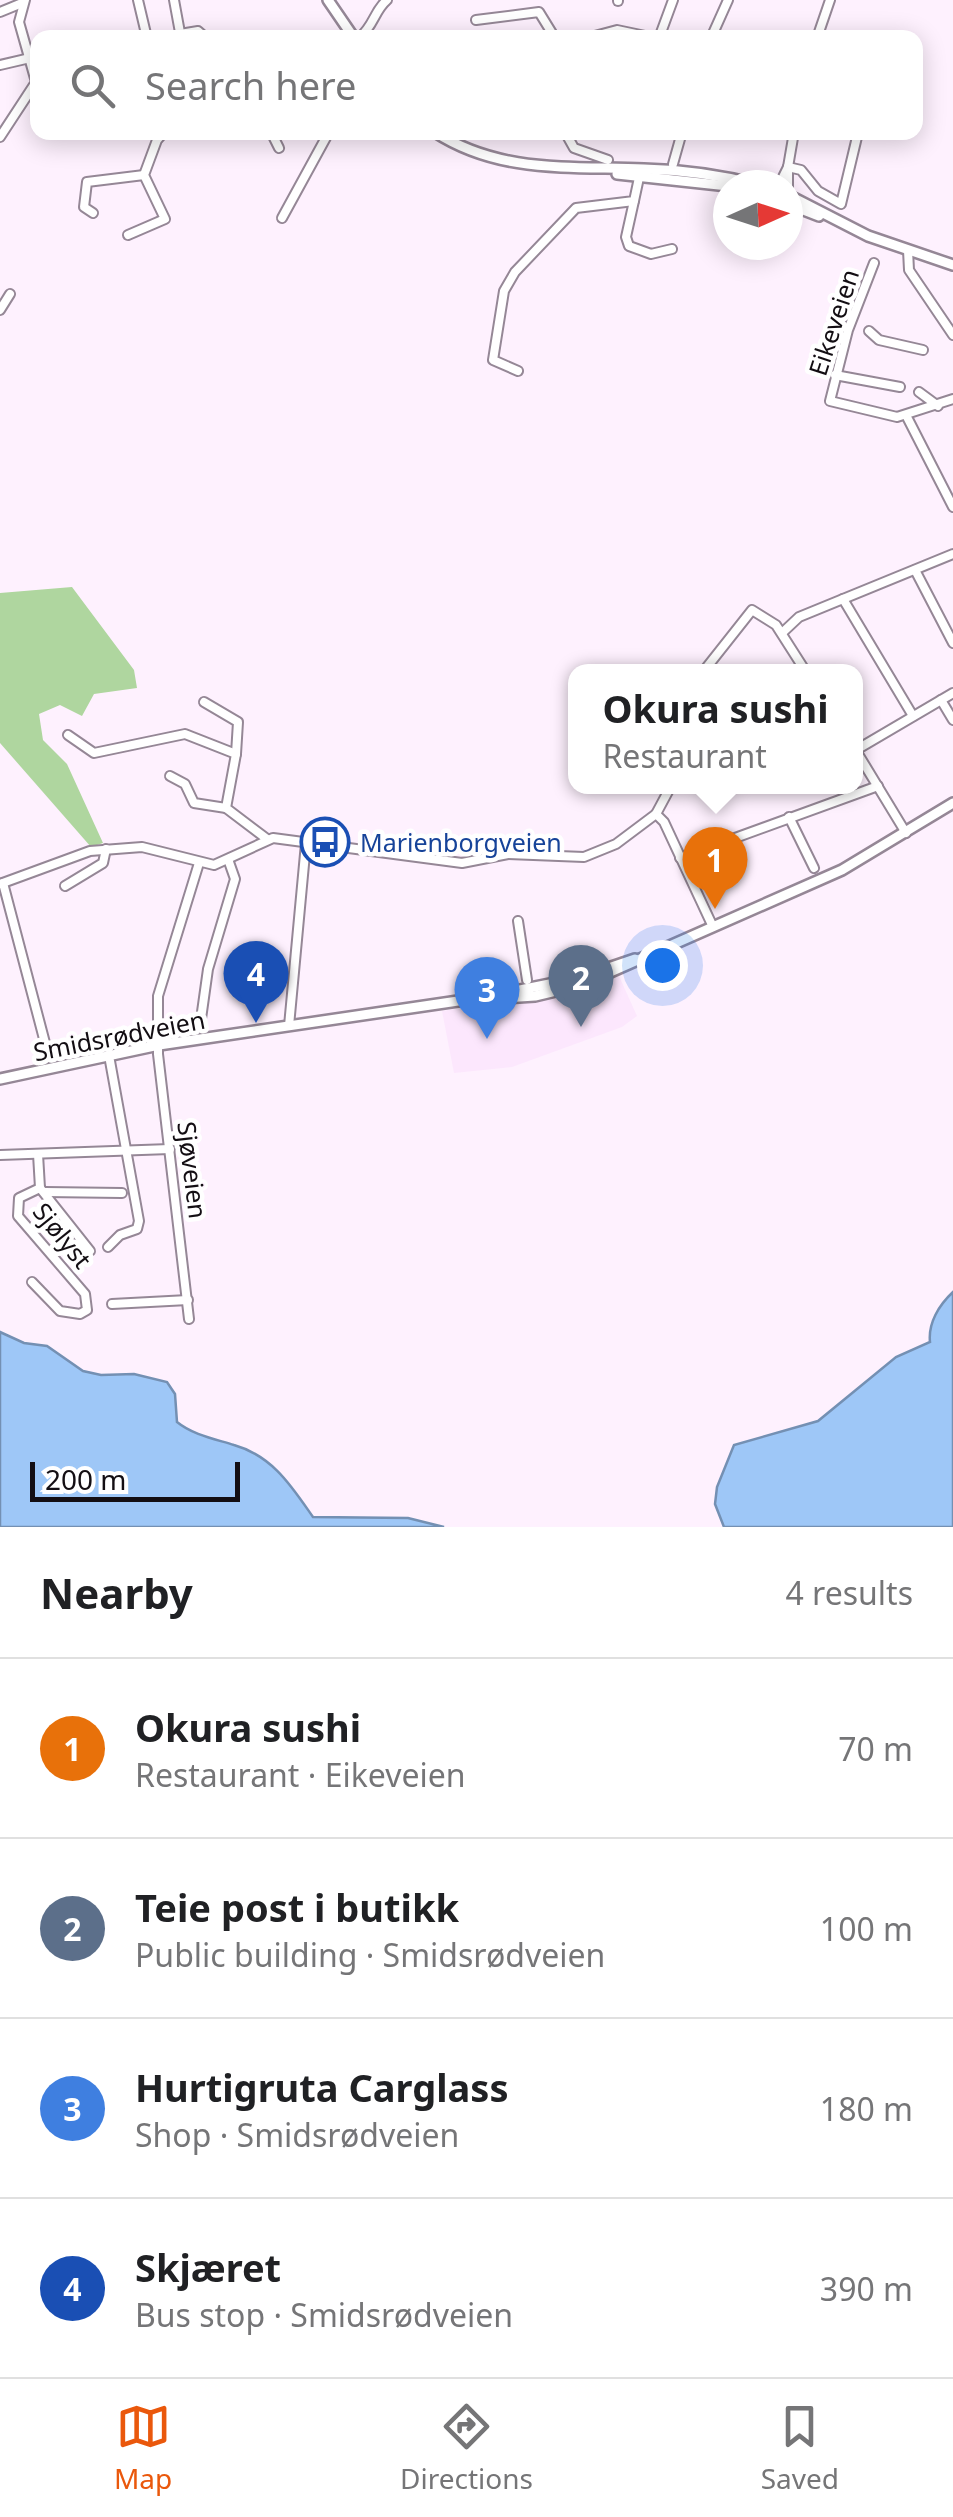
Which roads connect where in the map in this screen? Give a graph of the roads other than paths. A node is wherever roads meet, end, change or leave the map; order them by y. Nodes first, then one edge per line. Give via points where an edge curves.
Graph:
1 (138, 0) edge
2 (174, 0) edge
3 (328, 0) edge
4 (387, 0) edge
5 (673, 0) edge
6 (728, 0) edge
7 (830, 0) edge
8 (23, 2) edge
9 (0, 12) edge
10 (476, 20) dead end
11 (145, 30) edge
12 (180, 30) edge
13 (350, 30) edge
14 (368, 30) edge
15 (550, 30) edge
16 (660, 30) edge
17 (714, 30) edge
18 (820, 30) edge
19 (30, 58) joint
20 (0, 66) edge
21 (30, 93) edge
22 (0, 137) edge
23 (157, 140) edge
24 (275, 140) edge
25 (325, 140) edge
26 (450, 140) edge
27 (570, 140) edge
28 (680, 140) edge
29 (793, 140) edge
30 (858, 140) edge
31 (279, 148) dead end
32 (608, 160) dead end
33 (672, 164) dead end
34 (788, 167) junction
35 (786, 170) edge
36 (640, 172) junction
37 (713, 175) edge
38 (144, 176) junction
39 (713, 184) edge
40 (634, 201) junction
41 (803, 202) edge
42 (803, 209) edge
43 (94, 214) dead end
44 (282, 218) dead end
45 (831, 219) junction
46 (128, 235) dead end
47 (672, 249) dead end
48 (908, 250) junction
49 (920, 254) junction
50 (874, 263) dead end
51 (953, 265) edge
52 (911, 273) junction
53 (10, 294) dead end
54 (0, 310) edge
55 (869, 331) dead end
56 (953, 335) edge
57 (923, 350) dead end
58 (518, 372) dead end
59 (835, 375) junction
60 (900, 387) dead end
61 (919, 392) dead end
62 (953, 399) edge
63 (938, 406) junction
64 (907, 417) junction
65 (953, 507) edge
66 (953, 554) edge
67 (914, 570) junction
68 (843, 598) junction
69 (782, 633) junction
70 (953, 643) edge
71 (710, 664) edge
72 (801, 664) edge
73 (953, 693) edge
74 (941, 700) junction
75 (204, 702) dead end
76 (913, 716) junction
77 (953, 720) edge
78 (68, 735) dead end
79 (863, 745) edge
80 (236, 754) junction
81 (863, 763) edge
82 (170, 776) dead end
83 (878, 786) junction
84 (863, 791) edge
85 (667, 794) edge
86 (855, 794) edge
87 (953, 804) edge
88 (226, 808) junction
89 (656, 814) junction
90 (789, 817) junction
91 (906, 834) junction
92 (267, 840) junction
93 (306, 843) junction
94 (106, 849) junction
95 (680, 858) junction
96 (229, 862) junction
97 (200, 864) junction
98 (814, 868) dead end
99 (2, 884) edge
100 (65, 886) dead end
101 (518, 921) dead end
102 (713, 928) junction
103 (527, 980) dead end
104 (201, 1020) dead end
105 (289, 1026) junction
106 (159, 1045) junction
107 (49, 1058) dead end
108 (110, 1061) dead end
109 (0, 1079) edge
110 (120, 1110) joint
111 (170, 1149) junction
112 (129, 1152) junction
113 (0, 1154) edge
114 (38, 1154) junction
115 (42, 1190) junction
116 (122, 1192) dead end
117 (108, 1247) dead end
118 (90, 1252) dead end
119 (32, 1282) dead end
120 (188, 1300) junction
121 (112, 1304) dead end
122 (189, 1319) dead end

1 - 11 street
2 - 12 street
3 - 13 main road
4 - 14 street
5 - 16 street
6 - 17 street
7 - 18 street
8 - 9 street
8 - 19 street via 19,22
10 - 15 street via 539,12
19 - 20 street
21 - 22 street
23 - 38 street
24 - 31 street
25 - 44 street
26 - 36 main road via 506,162
27 - 32 street via 574,148
28 - 33 street
29 - 34 street
30 - 34 street via 842,204 818,192 802,170
34 - 35 street
36 - 37 main road
36 - 39 main road
36 - 40 street
38 - 43 street via 87,182 84,210
38 - 46 street via 165,219
40 - 47 street via 629,246 651,254
40 - 58 street via 571,211 508,281 493,360
41 - 45 main road
42 - 45 main road
45 - 48 main road
48 - 49 main road
48 - 52 street
49 - 51 main road
49 - 52 street
50 - 59 street, Eikeveien
52 - 56 street
53 - 54 street
55 - 57 street via 879,340
59 - 60 street
59 - 64 street, Eikeveien via 830,402
61 - 63 street
62 - 63 street
63 - 64 street
64 - 65 street
66 - 67 street
67 - 68 street
67 - 70 street
68 - 69 street via 799,617
68 - 76 street
69 - 71 street via 752,610
69 - 72 street
73 - 74 street
74 - 76 street
74 - 77 street
75 - 80 street via 238,722
76 - 79 street
78 - 80 street via 94,753 185,734
80 - 88 street
81 - 83 street
82 - 88 street via 185,784 194,803
83 - 84 street
83 - 91 street
85 - 89 street
86 - 90 street
87 - 91 main road, Smidsrødveien
88 - 92 street
89 - 93 street via 602,852 578,857 508,854 462,863
89 - 95 street
90 - 95 street
90 - 98 street
91 - 102 main road, Smidsrødveien
92 - 93 street
92 - 96 street
93 - 105 street
94 - 97 street via 142,847
94 - 99 street via 63,858
94 - 100 street via 103,863
95 - 102 street
96 - 97 street
96 - 104 street via 234,879
97 - 106 street, Sjøveien via 162,976
99 - 107 street
101 - 103 street
102 - 105 main road, Smidsrødveien via 568,989
105 - 106 main road, Smidsrødveien
106 - 109 main road, Smidsrødveien
106 - 111 street, Sjøveien
108 - 110 street, Smidsrødveien
110 - 112 street, Sjølyst
111 - 112 street
111 - 120 street, Sjøveien
112 - 114 street
112 - 117 street, Sjølyst via 139,1226
113 - 114 street
114 - 115 street, Sjølyst
115 - 116 street, Sjølyst
115 - 118 street, Sjølyst
115 - 119 street, Sjølyst via 20,1198 18,1216 85,1294 86,1310 60,1310
120 - 121 street
120 - 122 street, Sjøveien

